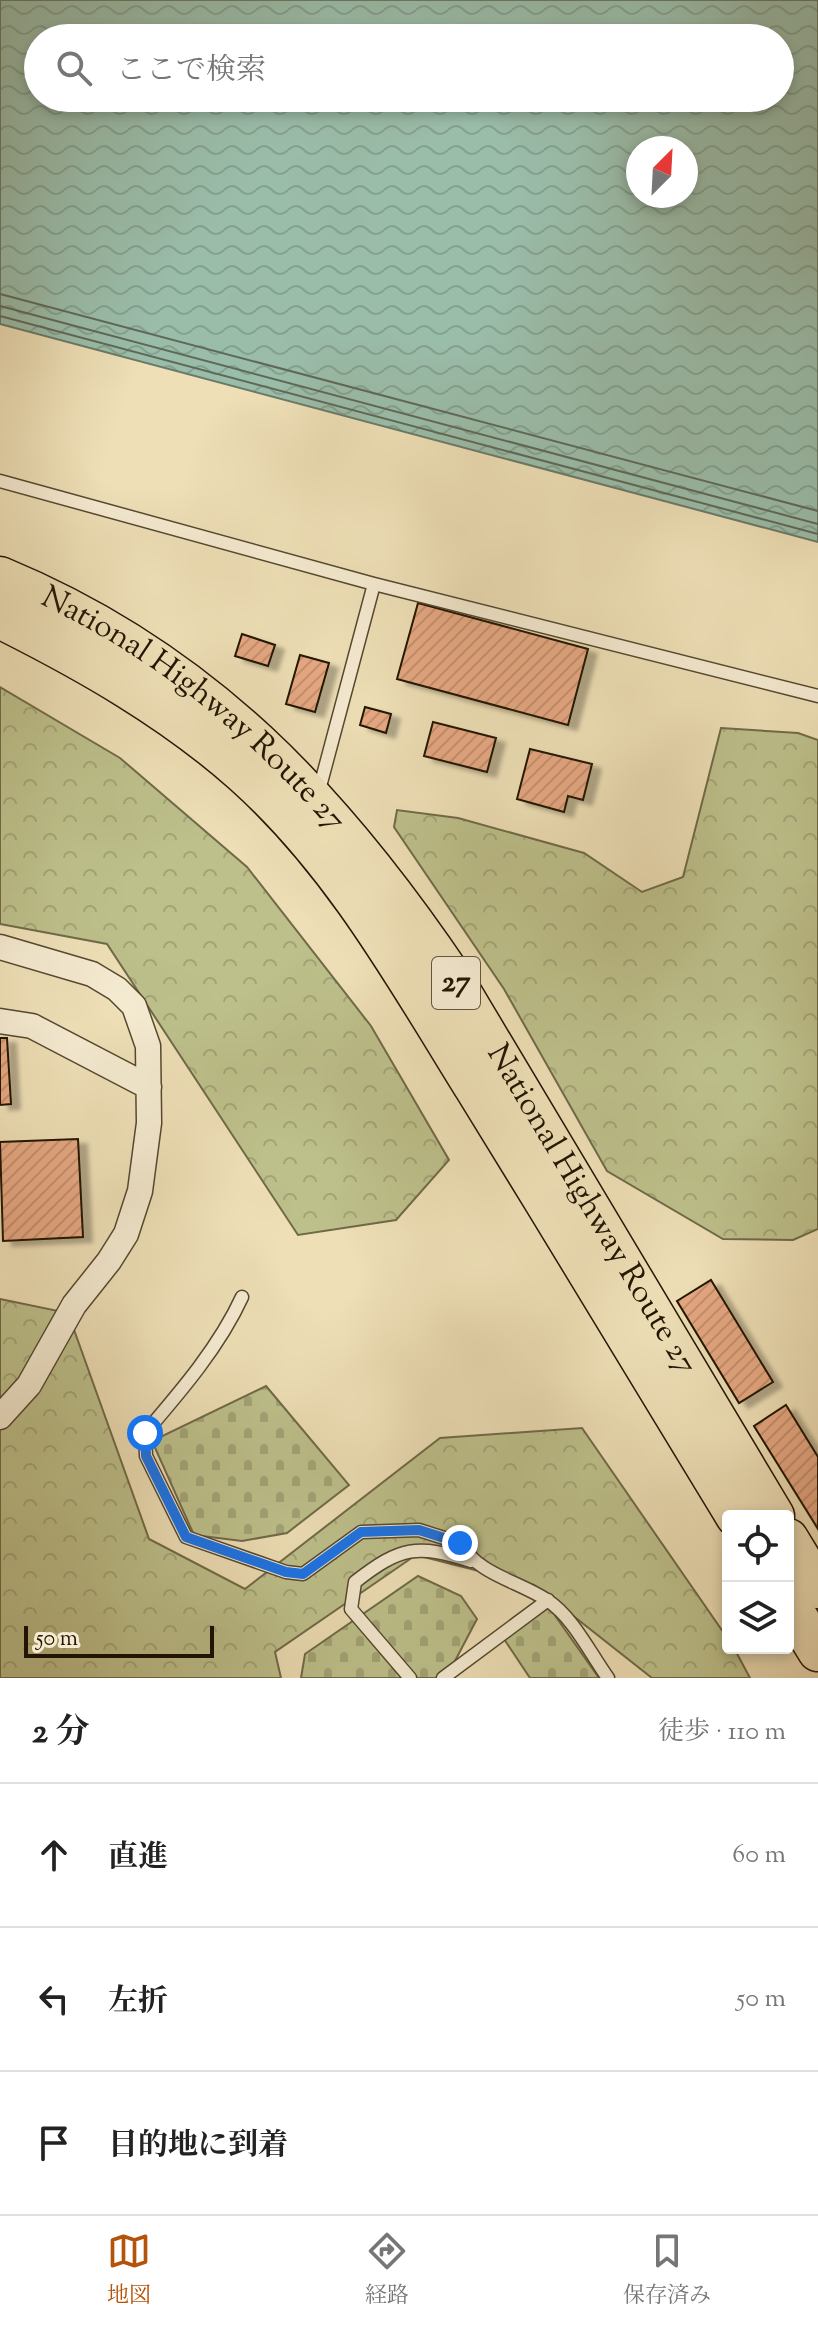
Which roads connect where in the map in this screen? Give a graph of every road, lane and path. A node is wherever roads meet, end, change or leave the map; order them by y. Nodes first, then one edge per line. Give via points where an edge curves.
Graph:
1 (0, 481) edge
2 (0, 577) edge
3 (374, 584) junction
4 (0, 618) edge
5 (818, 696) edge
6 (306, 812) junction
7 (0, 947) edge
8 (0, 1021) edge
9 (149, 1087) junction
10 (242, 1297) dead end
11 (0, 1417) edge
12 (732, 1510) edge
13 (770, 1510) edge
14 (794, 1549) edge
15 (471, 1561) junction
16 (818, 1588) edge
17 (548, 1600) junction
18 (794, 1612) edge
19 (818, 1651) edge
20 (410, 1678) edge
21 (443, 1678) edge
22 (608, 1678) edge

1 - 3 lane
2 - 6 highway, National Highway Route 27 / 27 via 112,633 179,678 262,743
3 - 5 lane
3 - 6 lane
4 - 6 highway, National Highway Route 27 / 27 via 183,723 244,774
6 - 12 highway, National Highway Route 27 / 27 via 342,879
6 - 13 highway, National Highway Route 27 / 27 via 404,905
7 - 9 street via 92,974 117,989 134,1006 148,1046
8 - 9 street via 32,1026
9 - 11 street via 140,1191 126,1234 74,1305 29,1385
10 - 15 lane via 193,1375 145,1433 146,1456 186,1537 303,1574 361,1532 419,1530 460,1543
14 - 16 highway
15 - 17 lane
15 - 20 lane via 419,1548 374,1567 355,1582 351,1609
17 - 21 lane
17 - 22 lane
18 - 19 highway

